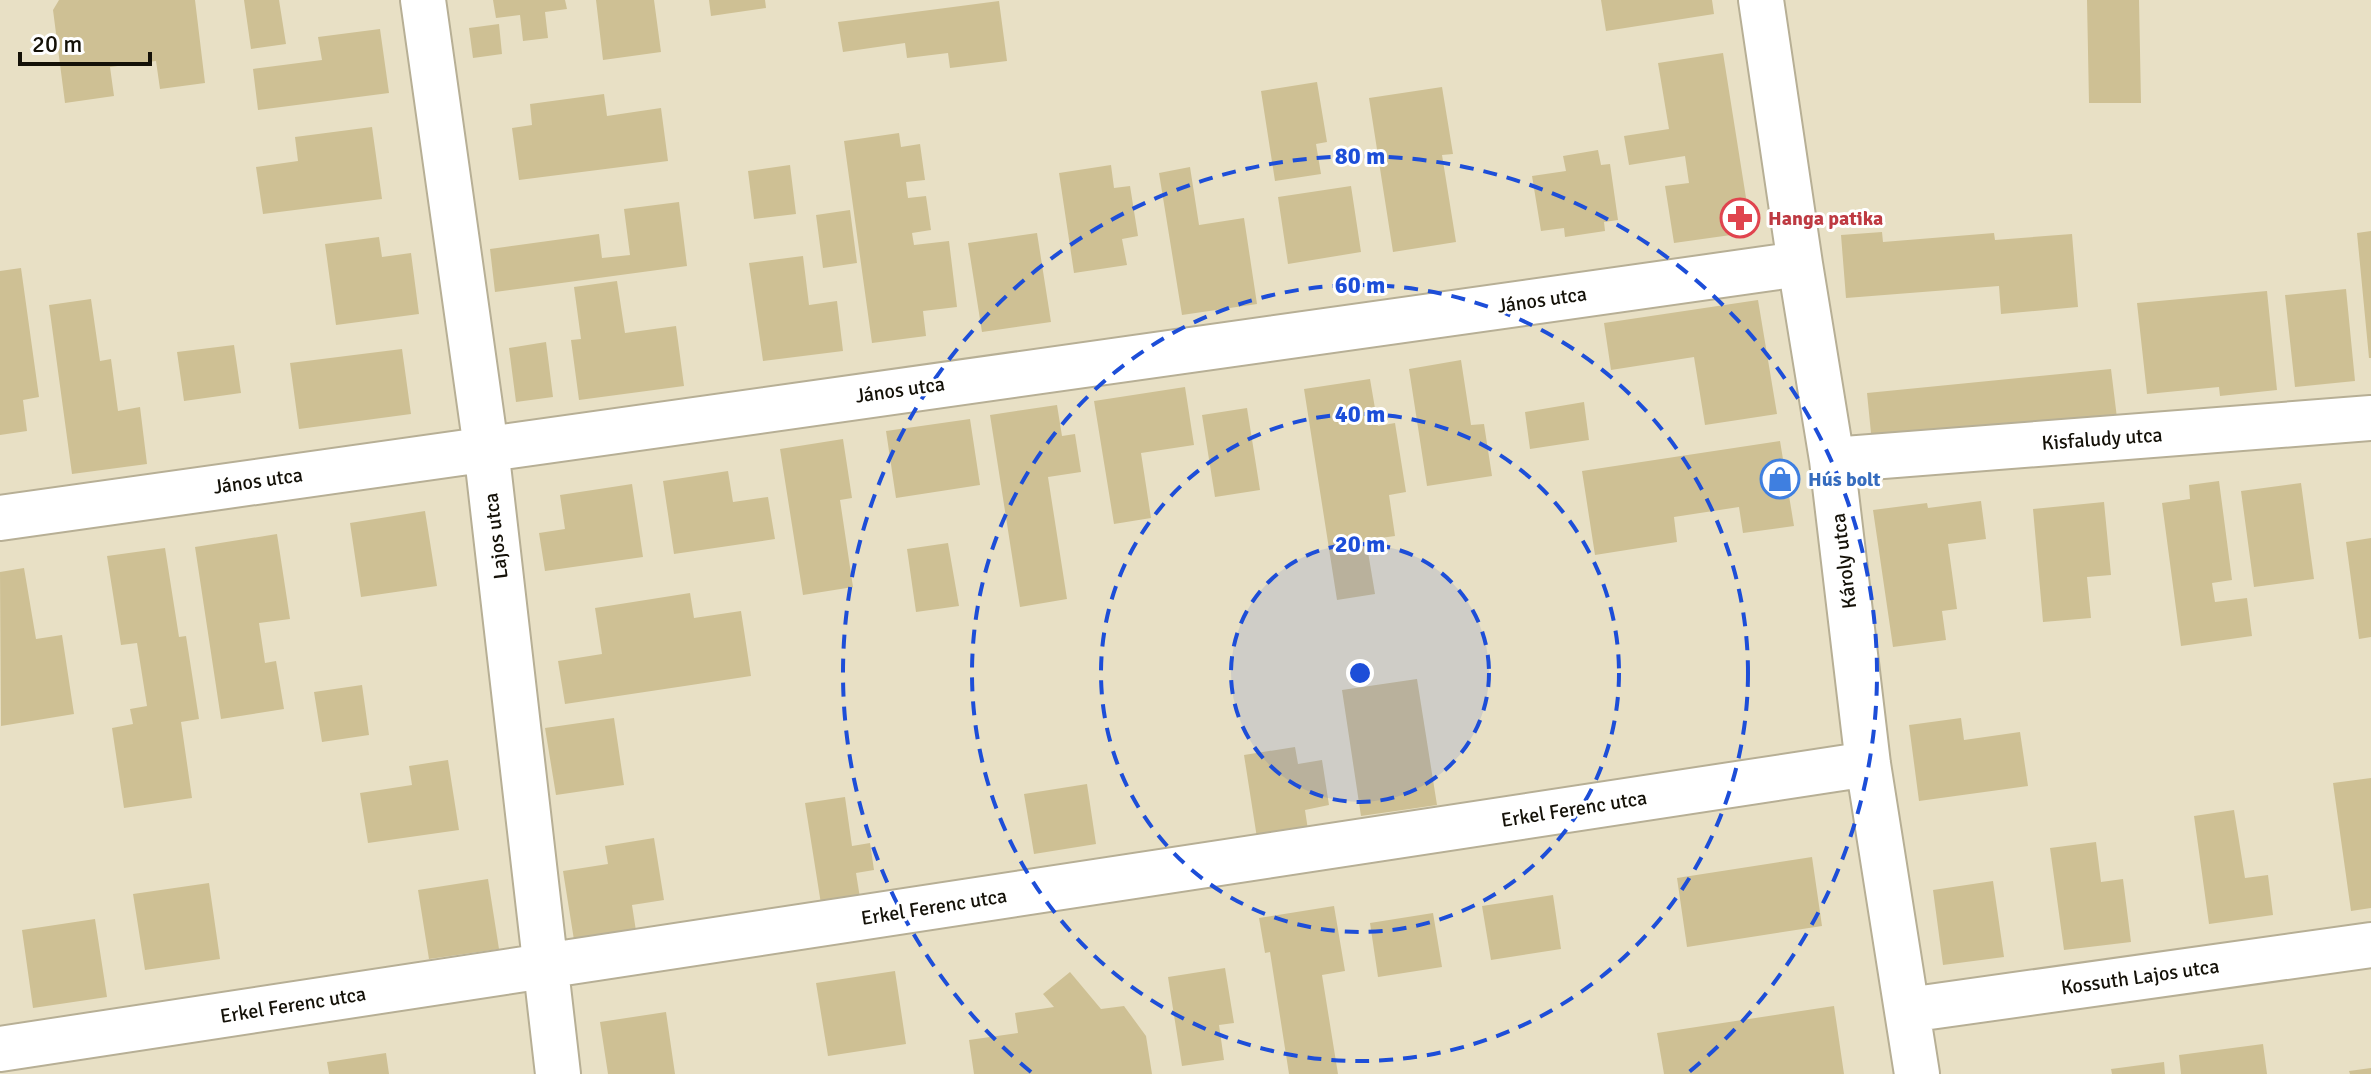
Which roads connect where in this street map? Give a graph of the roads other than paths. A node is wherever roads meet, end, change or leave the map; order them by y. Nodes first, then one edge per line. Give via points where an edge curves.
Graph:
1 (423, 0) edge
2 (1761, 0) edge
3 (1800, 264) junction
4 (2371, 418) edge
5 (486, 448) junction
6 (1832, 460) junction
7 (0, 518) edge
8 (1868, 764) junction
9 (2371, 945) edge
10 (545, 967) junction
11 (1908, 1010) junction
12 (0, 1049) edge
13 (558, 1074) edge
14 (1917, 1074) edge

1 - 5 street, Lajos utca
2 - 3 street, Károly utca
3 - 5 street, János utca
3 - 6 street, Károly utca
4 - 6 street, Kisfaludy utca
5 - 7 street, János utca
5 - 10 street, Lajos utca
6 - 8 street, Károly utca
8 - 10 street, Erkel Ferenc utca
8 - 11 street, Károly utca
9 - 11 street, Kossuth Lajos utca
10 - 12 street, Erkel Ferenc utca
10 - 13 street, Lajos utca
11 - 14 street, Károly utca

